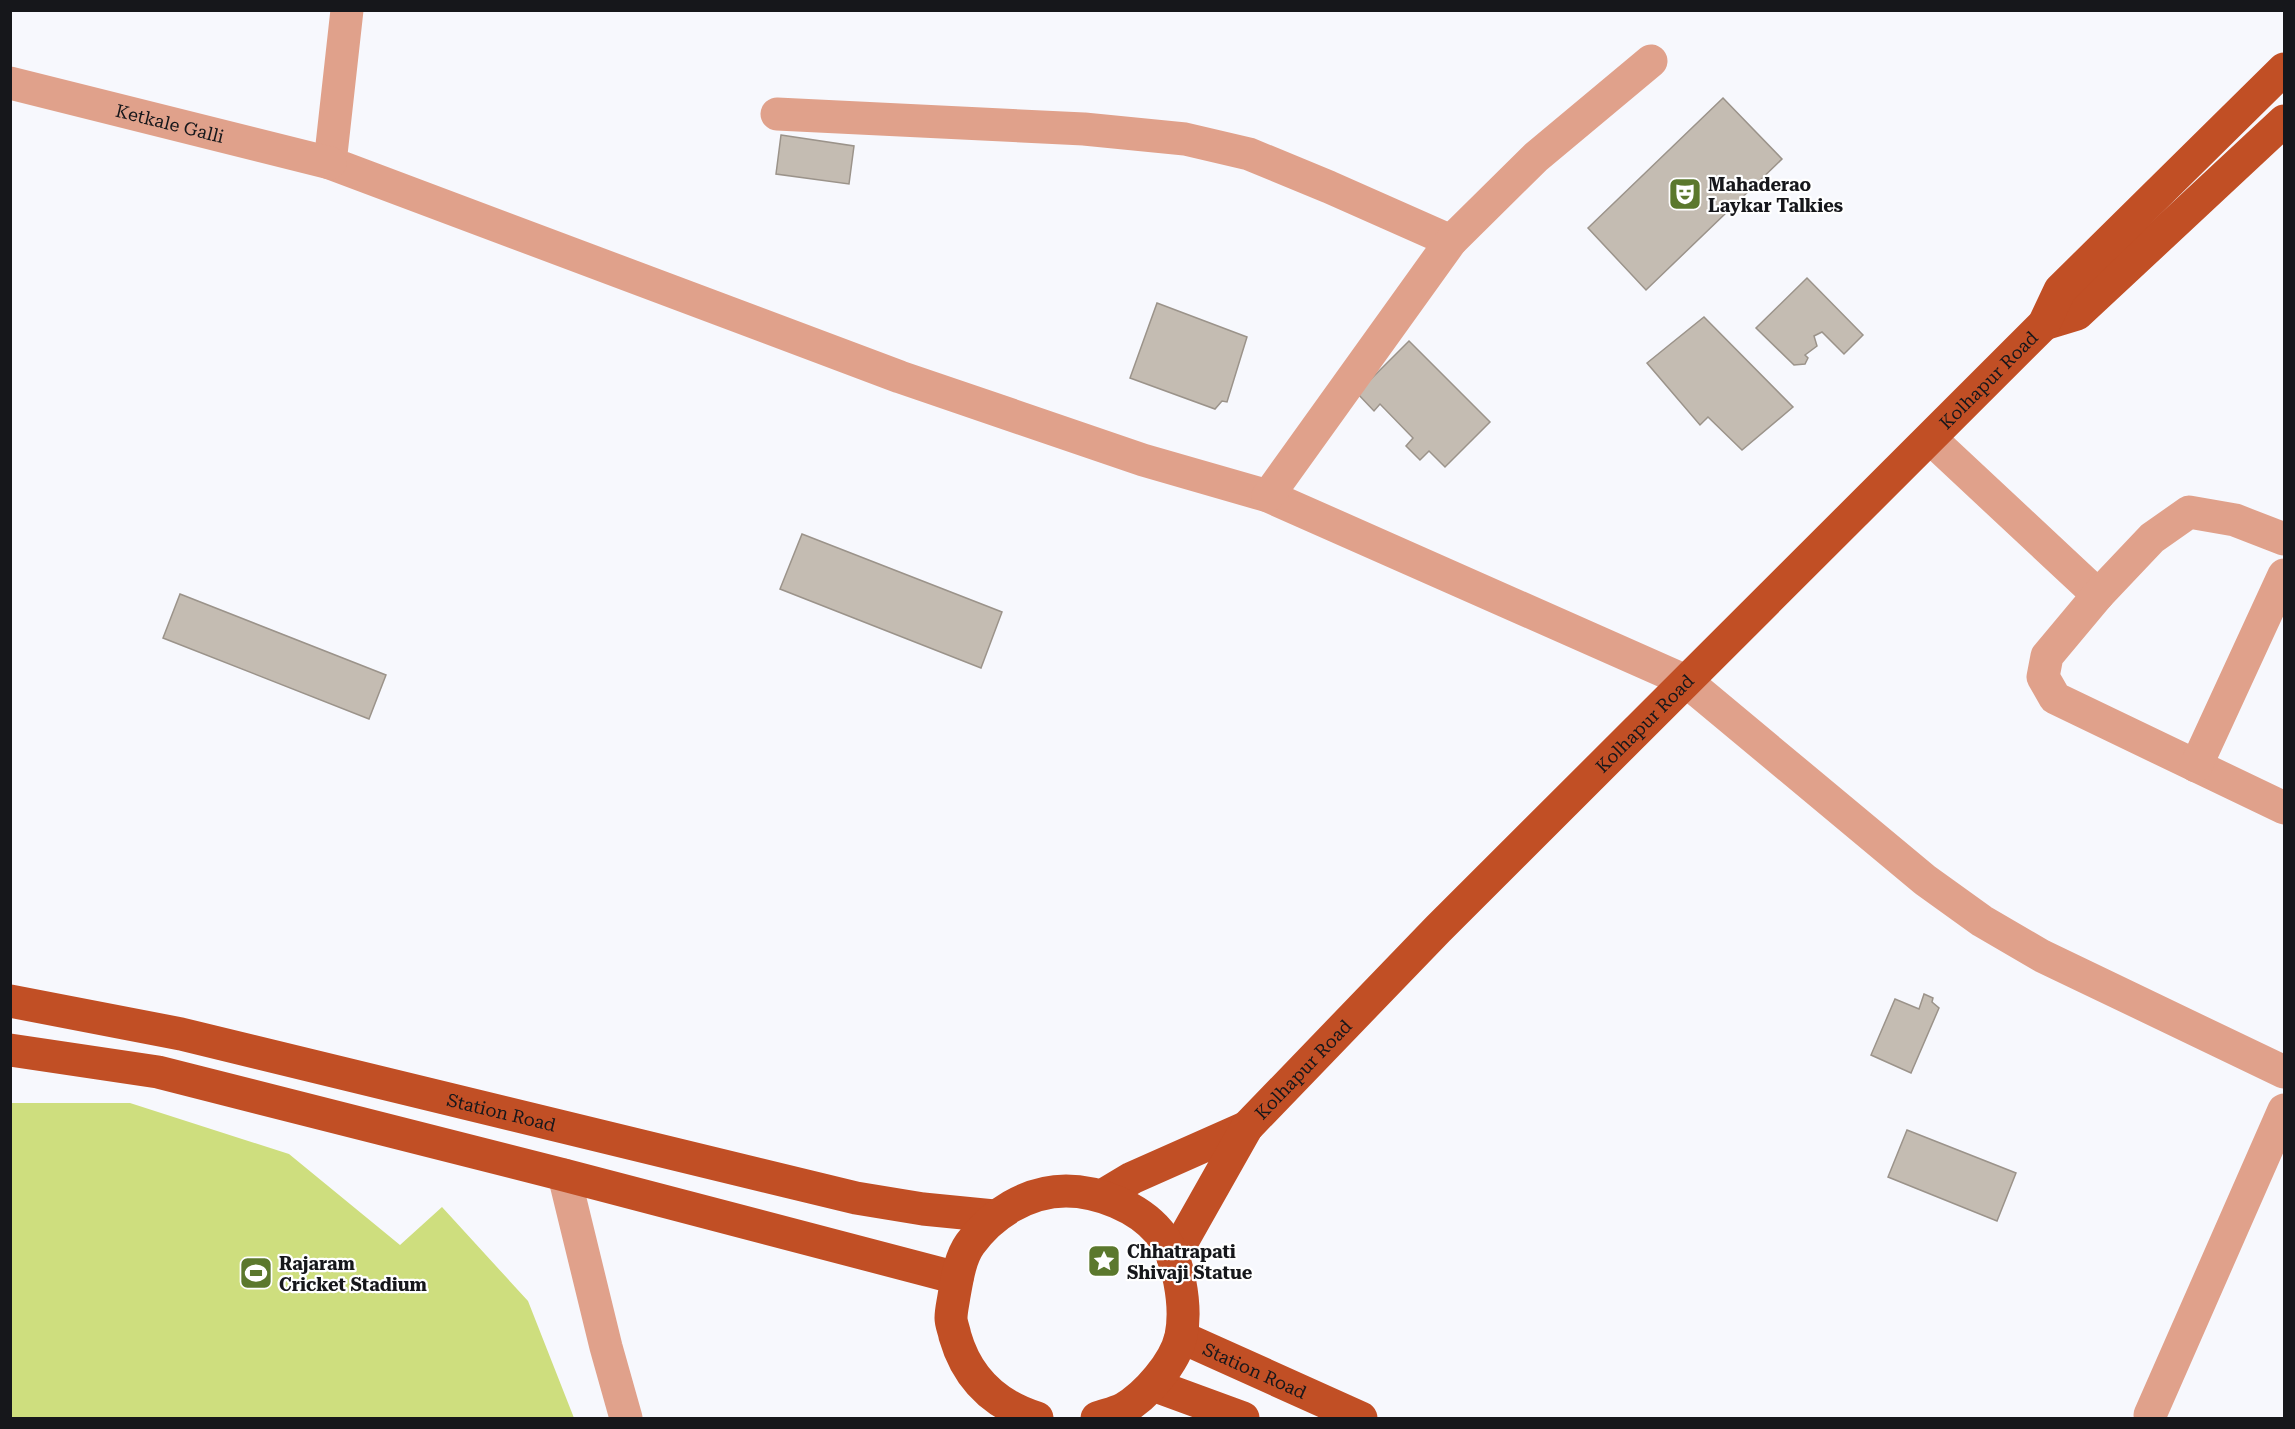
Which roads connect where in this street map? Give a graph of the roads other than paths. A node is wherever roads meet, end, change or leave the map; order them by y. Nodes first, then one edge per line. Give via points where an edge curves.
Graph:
1 (347, 10) edge
2 (1651, 60) dead end
3 (2284, 69) edge
4 (10, 83) edge
5 (777, 114) dead end
6 (2284, 121) edge
7 (330, 163) junction
8 (1451, 241) junction
9 (2044, 324) junction
10 (1931, 439) junction
11 (1268, 496) junction
12 (2284, 539) edge
13 (2284, 574) edge
14 (2098, 595) junction
15 (1686, 681) junction
16 (2196, 766) junction
17 (2284, 808) edge
18 (10, 1001) edge
19 (10, 1050) edge
20 (2284, 1071) edge
21 (2284, 1110) edge
22 (1247, 1126) junction
23 (564, 1174) junction
24 (1102, 1196) junction
25 (994, 1216) junction
26 (1173, 1258) junction
27 (957, 1278) junction
28 (1181, 1337) junction
29 (1153, 1385) junction
30 (2150, 1415) dead end
31 (1022, 1416) edge
32 (626, 1419) edge
33 (1097, 1419) edge
34 (1243, 1419) edge
35 (1361, 1419) edge

1 - 7 street
2 - 8 street via 1536,158
3 - 9 main road, Kolhapur Road via 2060,290
4 - 7 street, Ketkale Galli
5 - 8 street via 1084,129 1185,139 1249,154
6 - 9 main road, Kolhapur Road via 2078,314
7 - 11 street, Ketkale Galli via 900,377 1143,460
8 - 11 street
9 - 10 main road, Kolhapur Road
10 - 14 street
10 - 15 main road, Kolhapur Road
11 - 15 street, Ketkale Galli
12 - 14 street via 2235,520 2189,512 2152,538
13 - 16 street
14 - 16 street via 2047,656 2043,677 2055,698
15 - 20 street, Ketkale Galli via 1925,880 1982,921 2042,956
15 - 22 main road, Kolhapur Road
16 - 17 street
18 - 25 main road, Station Road via 182,1034 856,1198
19 - 23 main road via 158,1072
21 - 30 street
22 - 24 main road, Kolhapur Road via 1132,1178
22 - 26 main road, Kolhapur Road
23 - 27 main road
23 - 32 street
24 - 25 main road via 1065,1191 1028,1198
24 - 26 main road via 1160,1232
25 - 27 main road via 969,1245
26 - 28 main road via 1180,1286
27 - 31 main road via 951,1319 961,1356 982,1387
28 - 29 main road via 1172,1360
28 - 35 main road, Station Road
29 - 33 main road via 1123,1409
29 - 34 main road

